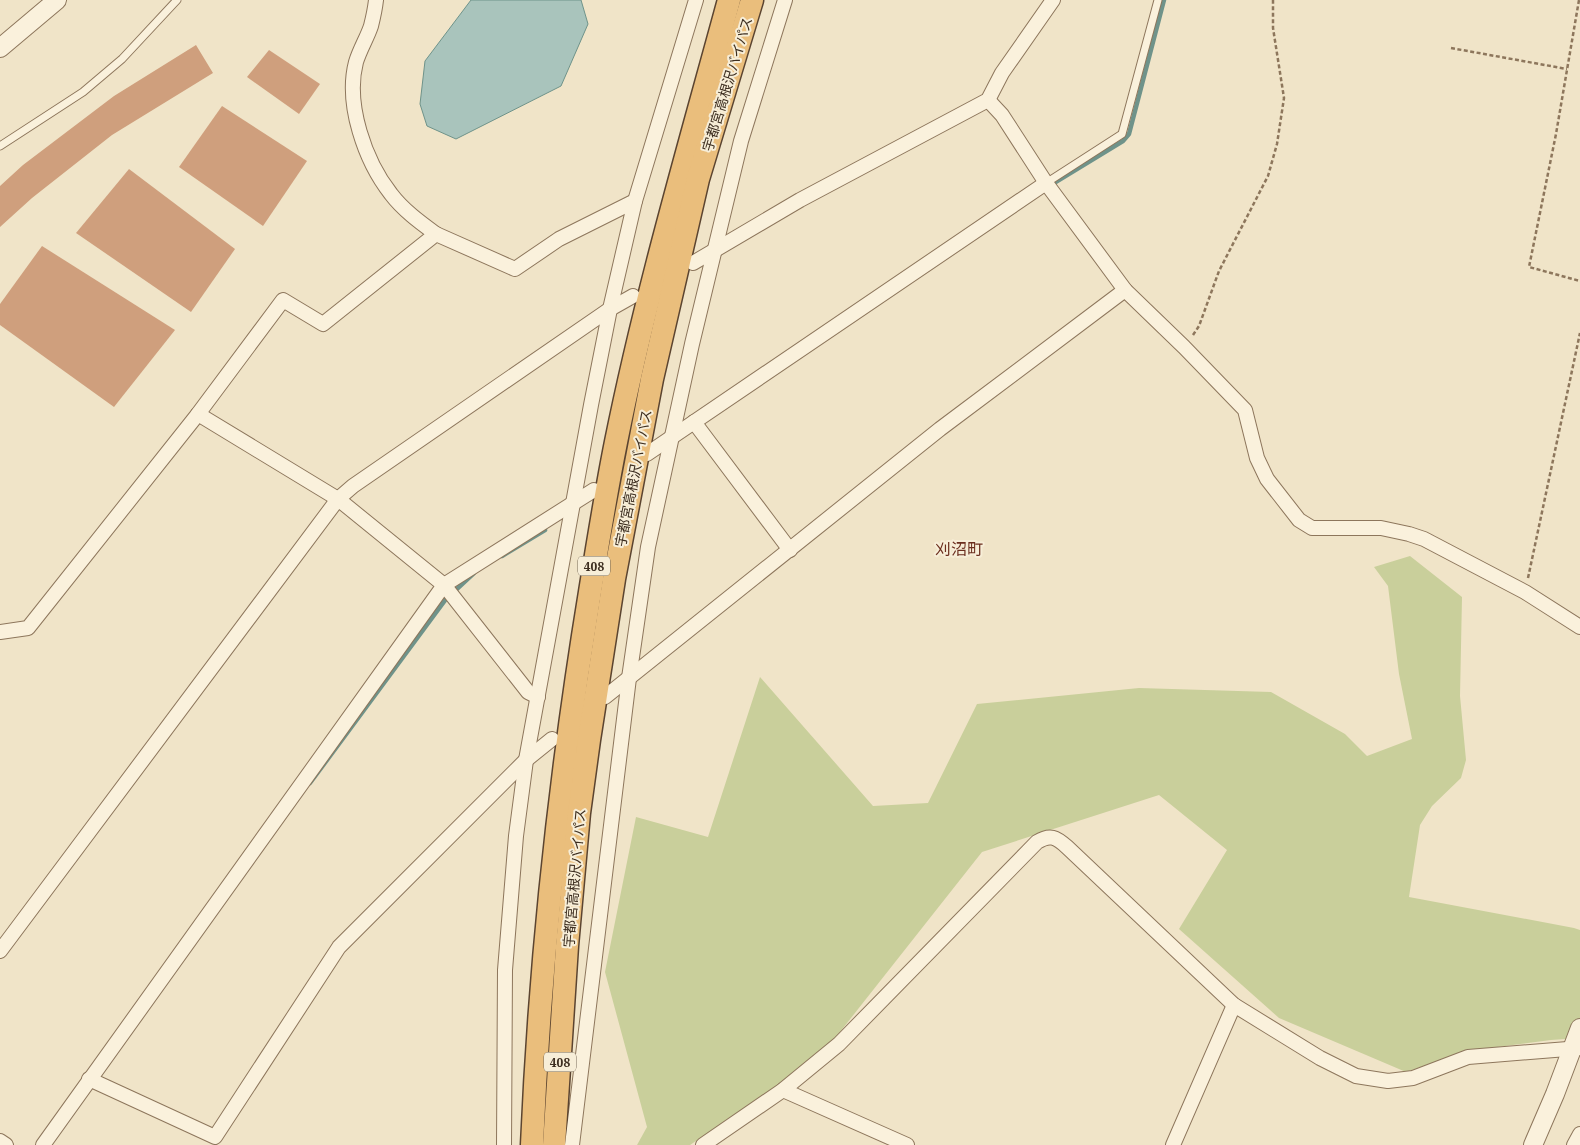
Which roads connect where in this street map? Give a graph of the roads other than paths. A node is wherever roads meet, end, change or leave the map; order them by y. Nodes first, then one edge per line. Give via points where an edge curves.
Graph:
1 (57, 0) edge
2 (177, 0) edge
3 (376, 0) edge
4 (696, 0) edge
5 (729, 0) edge
6 (784, 0) edge
7 (1053, 0) edge
8 (1158, 0) edge
9 (752, 2) edge
10 (0, 48) edge
11 (988, 100) junction
12 (0, 146) edge
13 (1046, 184) junction
14 (635, 201) junction
15 (436, 234) junction
16 (714, 252) junction
17 (693, 263) dead end
18 (1125, 290) junction
19 (633, 296) dead end
20 (610, 309) junction
21 (198, 414) junction
22 (694, 422) junction
23 (671, 437) junction
24 (647, 454) dead end
25 (594, 490) dead end
26 (338, 499) junction
27 (574, 504) junction
28 (790, 550) junction
29 (444, 584) junction
30 (1580, 626) edge
31 (0, 632) edge
32 (628, 678) junction
33 (605, 696) dead end
34 (538, 697) junction
35 (552, 739) dead end
36 (526, 760) junction
37 (0, 951) edge
38 (1234, 1005) junction
39 (1580, 1028) edge
40 (1577, 1048) edge
41 (89, 1079) junction
42 (783, 1090) junction
43 (1580, 1134) edge
44 (0, 1141) edge
45 (6, 1145) edge
46 (43, 1145) edge
47 (504, 1145) edge
48 (532, 1145) edge
49 (554, 1145) edge
50 (572, 1145) edge
51 (703, 1145) edge
52 (908, 1145) edge
53 (1173, 1145) edge
54 (1533, 1145) edge
55 (1574, 1145) edge

1 - 10 street
2 - 12 lane via 122,59 83,92
3 - 15 street via 371,25 356,62 353,99 360,135 372,165 391,195
4 - 14 street
5 - 48 highway, 宇都宮高根沢バイパス / 408 via 641,331 597,547 554,843 536,1052
6 - 16 street via 741,141
7 - 11 street via 1002,73
8 - 13 lane via 1122,134
9 - 49 highway, 宇都宮高根沢バイパス / 408 via 698,179 652,379 614,579 579,813
11 - 13 street via 1002,115
11 - 16 street via 800,200
13 - 18 street
13 - 22 street
14 - 15 street via 559,239 515,268
14 - 20 street
15 - 21 street via 322,324 283,300
16 - 17 street
16 - 23 street
18 - 28 street via 940,429
18 - 30 street via 1245,410 1257,458 1267,479 1299,520 1312,528 1381,528 1409,534 1444,548
19 - 20 street
20 - 26 street
20 - 27 street
21 - 26 street
21 - 31 street via 28,628
22 - 23 street
22 - 28 street
23 - 24 street
23 - 32 street via 648,547
25 - 27 street
26 - 29 street
26 - 37 street
27 - 29 street
27 - 34 street
28 - 32 street
29 - 34 street via 528,692
29 - 41 street
32 - 33 street
32 - 50 street
34 - 36 street
35 - 36 street
36 - 41 street via 339,947 215,1137
36 - 47 street via 506,961
38 - 40 street via 1320,1058 1356,1076 1388,1081 1413,1078 1468,1057
38 - 42 street via 1067,847 1054,838 1045,837 1036,842 839,1044
38 - 53 street
39 - 40 street
40 - 54 street
41 - 46 street
42 - 51 street
42 - 52 street
43 - 55 street
44 - 45 street

